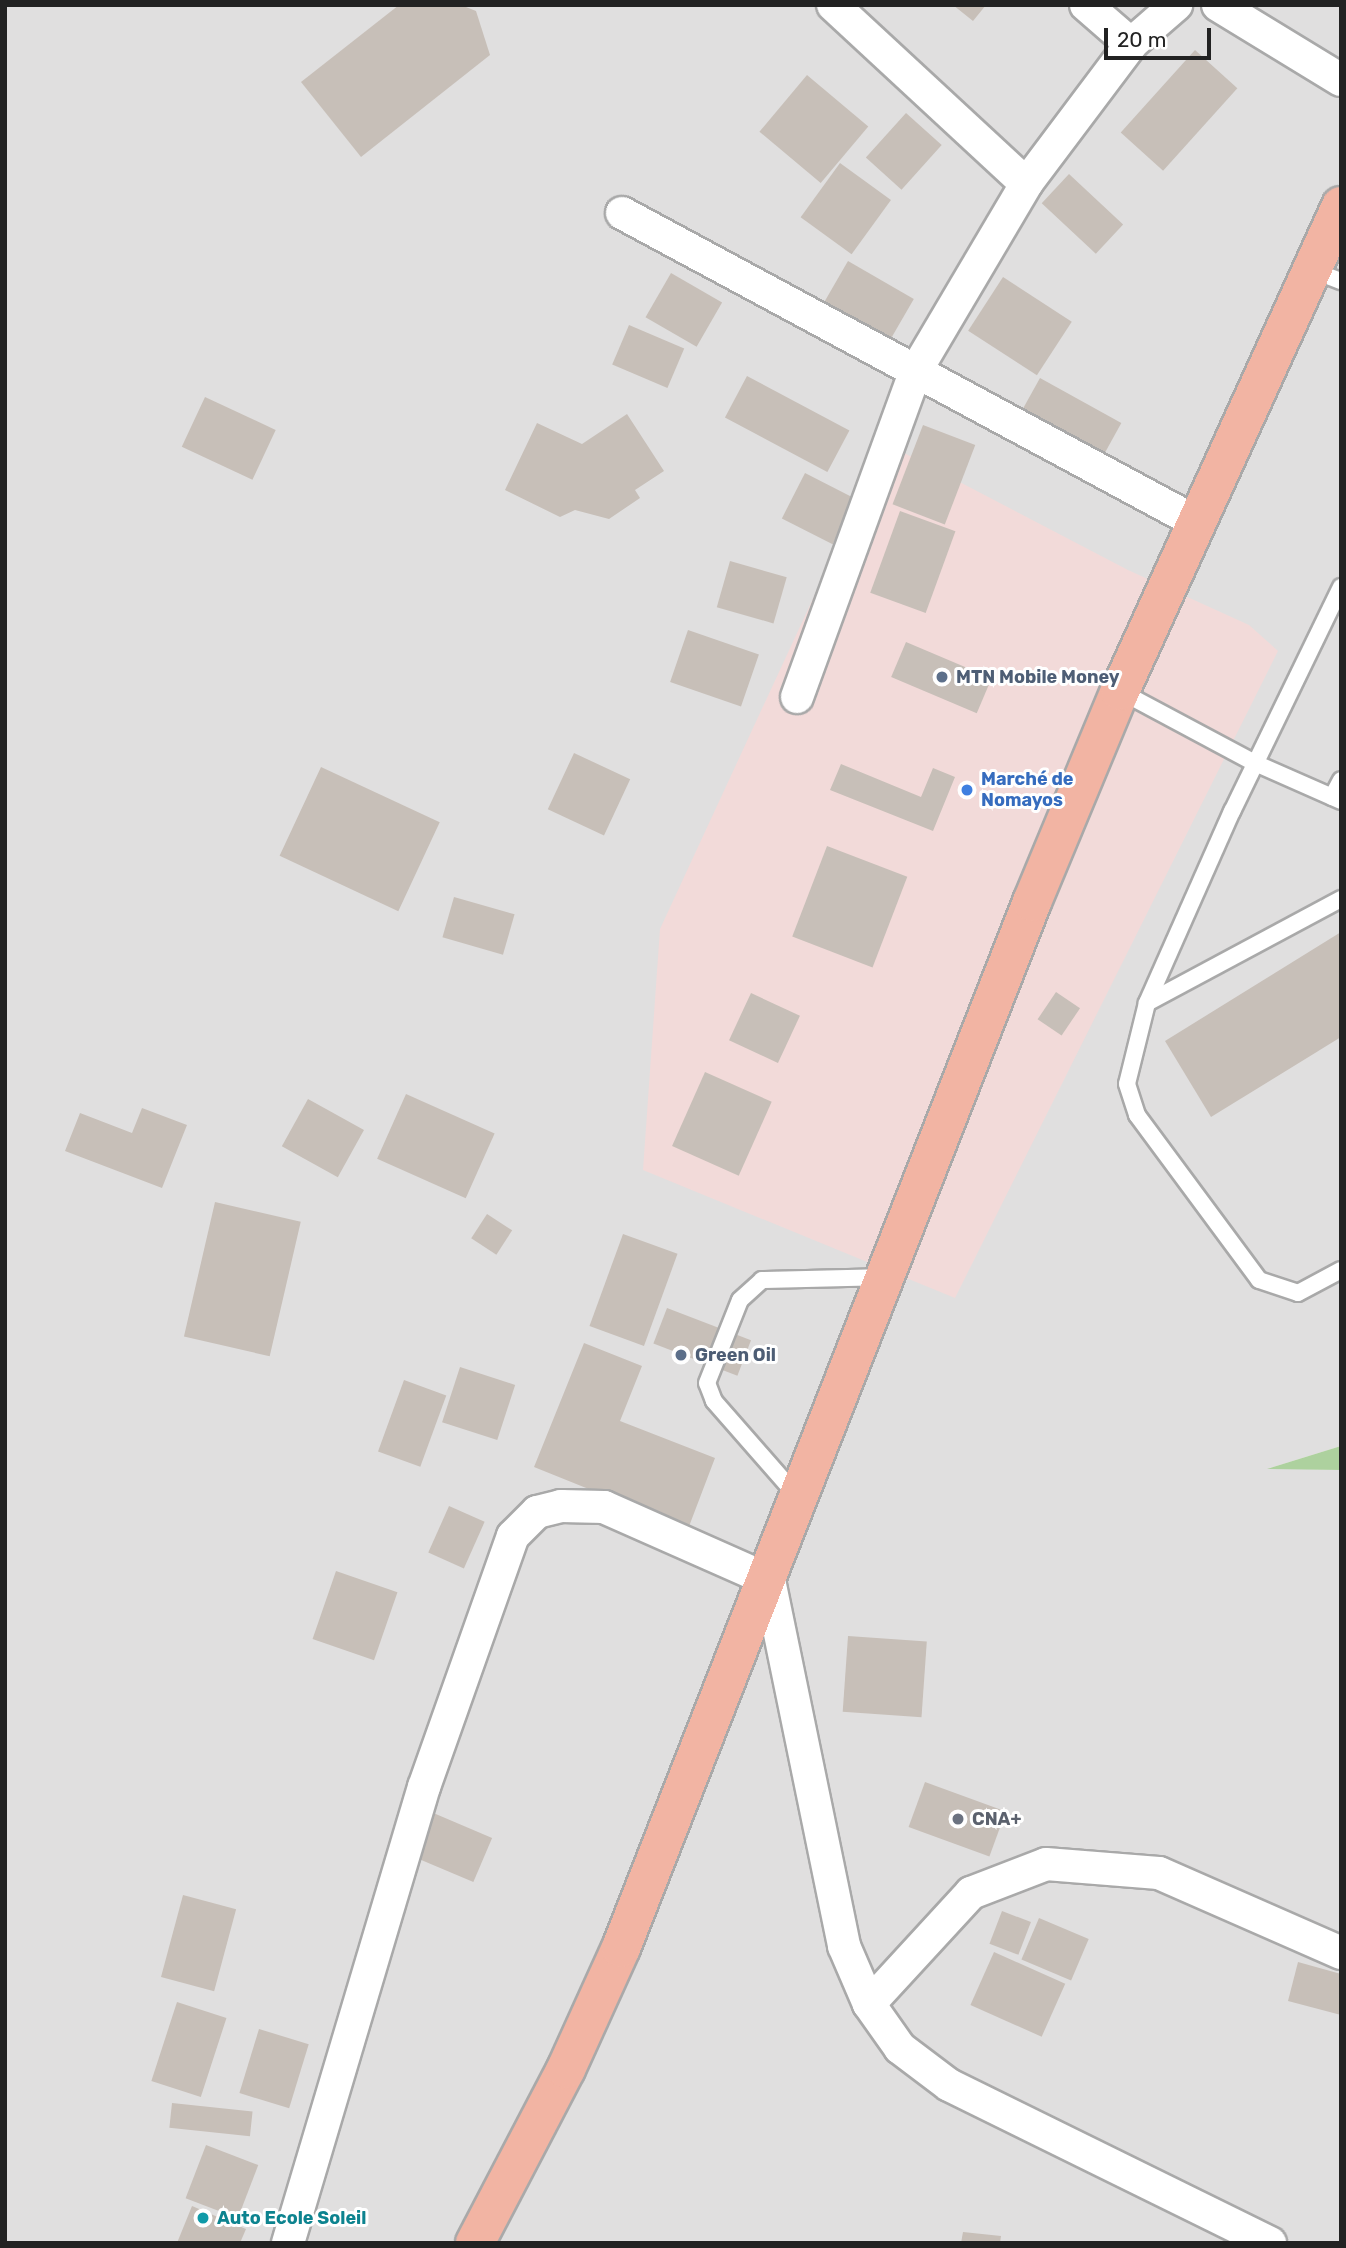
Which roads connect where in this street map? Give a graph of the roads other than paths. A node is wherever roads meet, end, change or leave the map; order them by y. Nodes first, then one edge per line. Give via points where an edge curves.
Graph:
1 (833, 5) edge
2 (1086, 5) edge
3 (1176, 5) edge
4 (1218, 5) edge
5 (1131, 44) junction
6 (1341, 80) edge
7 (1026, 184) junction
8 (1341, 206) edge
9 (622, 213) dead end
10 (1325, 275) edge
11 (915, 372) junction
12 (1196, 522) junction
13 (1341, 587) edge
14 (1119, 691) junction
15 (797, 697) dead end
16 (1255, 763) junction
17 (1341, 780) edge
18 (1337, 799) edge
19 (1341, 899) edge
20 (1147, 1003) junction
21 (1341, 1270) edge
22 (881, 1277) junction
23 (799, 1499) junction
24 (769, 1580) junction
25 (1341, 1953) edge
26 (869, 2004) junction
27 (288, 2243) edge
28 (475, 2243) edge
29 (1270, 2243) edge

1 - 7 street
2 - 5 street
3 - 5 street
4 - 6 street
5 - 7 street
7 - 11 street
8 - 10 highway
9 - 11 street
10 - 12 highway
11 - 12 street
11 - 15 street
12 - 14 highway
13 - 16 lane
14 - 16 lane
14 - 22 highway
16 - 18 lane
16 - 20 lane
17 - 18 lane
19 - 20 lane
20 - 21 lane via 1127,1084 1138,1115 1259,1280 1298,1293
22 - 23 highway
22 - 23 lane via 762,1280 740,1300 707,1383 714,1401
23 - 24 highway
24 - 26 street via 844,1946
24 - 27 street via 604,1507 561,1506 537,1512 513,1536 424,1787
24 - 28 highway via 621,1948 566,2070
25 - 26 street via 1159,1873 1046,1864 971,1893
26 - 29 street via 900,2048 949,2085

